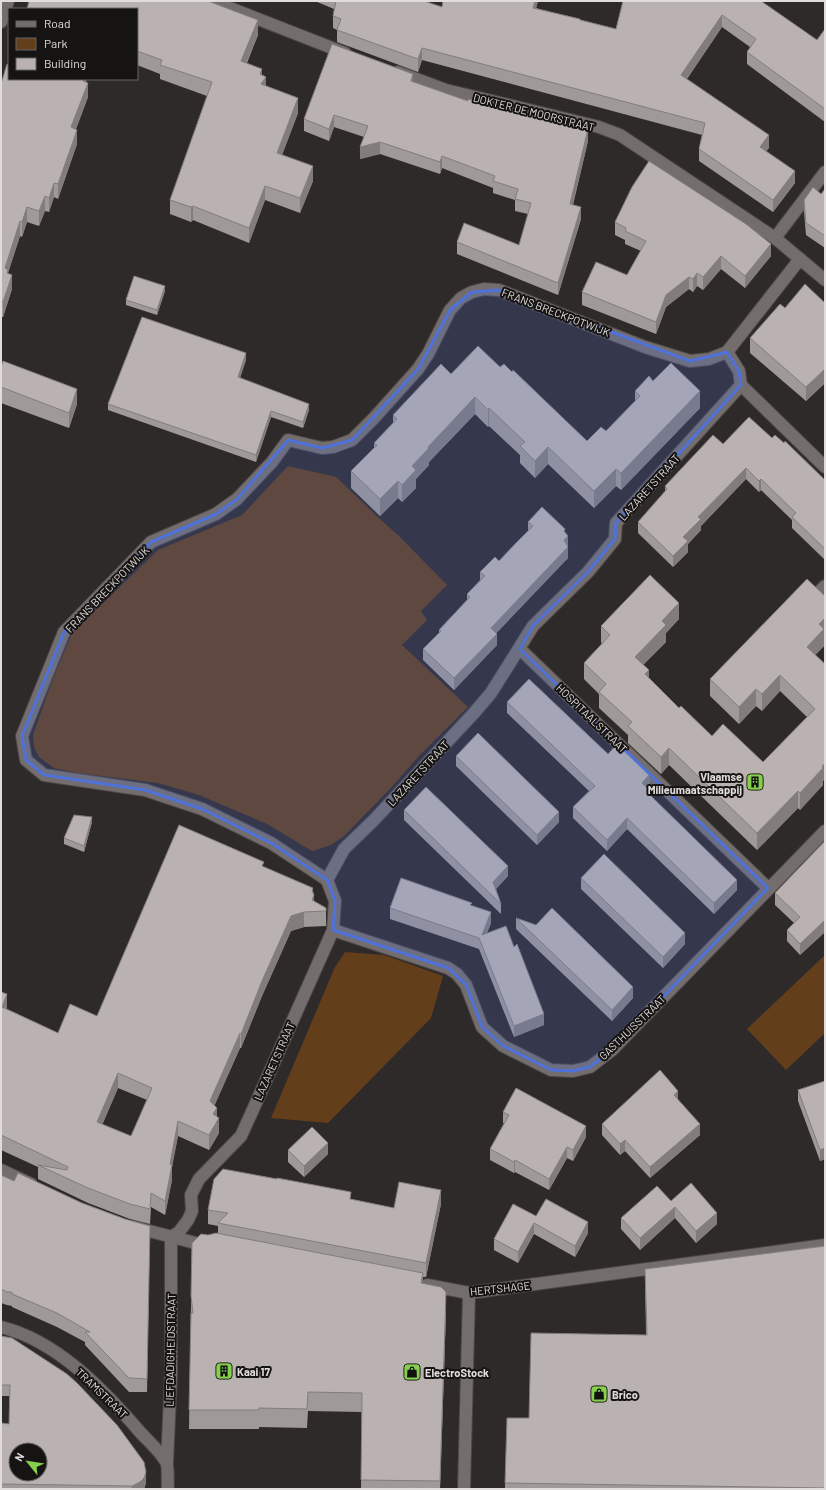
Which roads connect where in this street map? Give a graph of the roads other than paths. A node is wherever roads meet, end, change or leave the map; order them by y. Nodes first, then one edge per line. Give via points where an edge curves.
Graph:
1 (8, 1) edge
2 (212, 1) edge
3 (1, 22) edge
4 (356, 57) edge
5 (386, 68) edge
6 (825, 172) edge
7 (775, 238) junction
8 (800, 259) junction
9 (825, 280) edge
10 (727, 352) junction
11 (741, 385) junction
12 (825, 467) edge
13 (520, 649) junction
14 (825, 831) edge
15 (327, 880) junction
16 (768, 888) junction
17 (333, 930) junction
18 (1, 1170) edge
19 (43, 1190) edge
20 (120, 1223) edge
21 (171, 1237) junction
22 (216, 1244) edge
23 (825, 1245) edge
24 (415, 1282) edge
25 (469, 1293) junction
26 (1, 1327) edge
27 (167, 1463) junction
28 (168, 1489) edge
29 (464, 1489) edge

1 - 3 street
2 - 4 street
5 - 7 street, DOKTER DE MOORSTRAAT via 446,90 620,135
6 - 7 street
7 - 8 street, DOKTER DE MOORSTRAAT
8 - 9 street, DOKTER DE MOORSTRAAT
8 - 10 street
10 - 11 street via 739,371
10 - 15 street, FRANS BRECKPOTWIJK via 709,359 690,361 645,347 498,290 484,289 472,292 461,298 450,310 418,369 352,440 322,448 288,440 272,462 237,499 216,514 152,542 64,632 22,736 26,760 44,775 145,790 202,808 271,843
11 - 12 street
11 - 13 street, LAZARETSTRAAT via 616,523 615,539 588,572 533,626
13 - 15 street, LAZARETSTRAAT via 474,713 344,850
13 - 16 street, HOSPITAALSTRAAT
14 - 16 street, GASTHUISSTRAAT
15 - 17 street, LAZARETSTRAAT via 335,901
16 - 17 street, GASTHUISSTRAAT via 612,1050 590,1067 573,1071 551,1070 503,1046 482,1027 466,985 448,968
17 - 21 street, LAZARETSTRAAT via 241,1136 199,1179 191,1195 192,1211 188,1220 179,1232
18 - 19 street
20 - 21 street
21 - 22 street via 206,1247
21 - 27 street, LIEFDADIGHEIDSTRAAT via 171,1374
23 - 25 street, HERTSHAGE
24 - 25 street, HERTSHAGE
25 - 29 street
26 - 27 street, TRAMSTRAAT via 21,1334 58,1354 88,1377 131,1420
27 - 28 street

